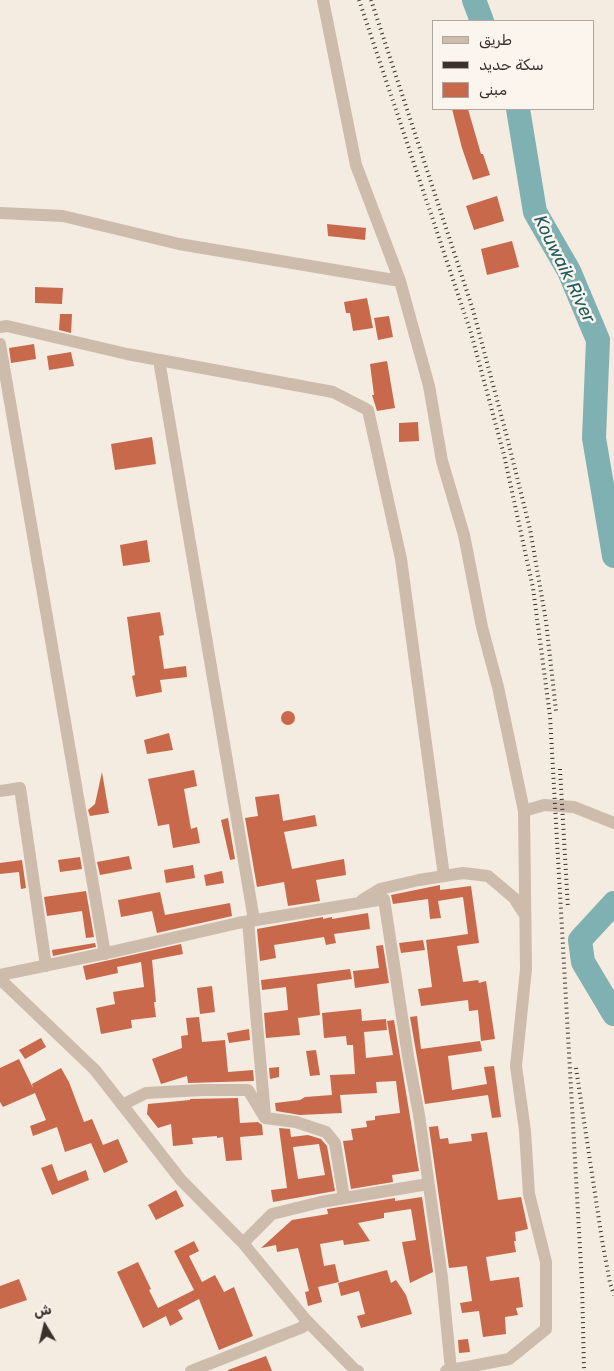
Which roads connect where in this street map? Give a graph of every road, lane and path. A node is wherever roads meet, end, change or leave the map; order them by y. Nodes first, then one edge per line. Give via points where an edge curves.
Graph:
1 (323, 0) edge
2 (0, 213) edge
3 (400, 281) junction
4 (0, 327) edge
5 (0, 344) edge
6 (159, 360) junction
7 (0, 791) edge
8 (524, 811) junction
9 (614, 823) edge
10 (444, 876) junction
11 (355, 904) junction
12 (526, 916) junction
13 (251, 921) junction
14 (104, 954) junction
15 (46, 966) junction
16 (0, 975) edge
17 (0, 979) edge
18 (16, 993) junction
19 (0, 994) edge
20 (122, 1104) junction
21 (265, 1118) junction
22 (428, 1184) junction
23 (344, 1198) junction
24 (243, 1243) junction
25 (306, 1320) junction
26 (451, 1370) edge
27 (191, 1371) edge
28 (358, 1371) edge
29 (446, 1371) edge

1 - 3 street via 356,165
2 - 3 street via 63,216 179,244
3 - 8 street via 429,386 442,460 464,535
4 - 6 street
5 - 14 street
6 - 10 street via 334,392 368,410 401,559
6 - 13 street
7 - 15 street via 20,788
8 - 9 street via 544,805 574,807
8 - 12 street
10 - 11 street via 380,889
10 - 12 street via 462,873 488,876 514,898
11 - 13 street
11 - 22 street via 384,899
12 - 26 street via 526,969 516,1066 529,1194 546,1262 546,1329 509,1359
13 - 14 street
13 - 21 street
14 - 15 street
15 - 16 street
17 - 18 street
18 - 19 street
18 - 20 street via 95,1070
20 - 21 street via 146,1093 248,1090
20 - 24 street via 181,1180
21 - 23 street via 296,1122 326,1132 335,1144
22 - 23 street
22 - 26 street
23 - 24 street via 272,1214
24 - 25 street
25 - 27 street via 303,1326
25 - 28 street
26 - 29 street

